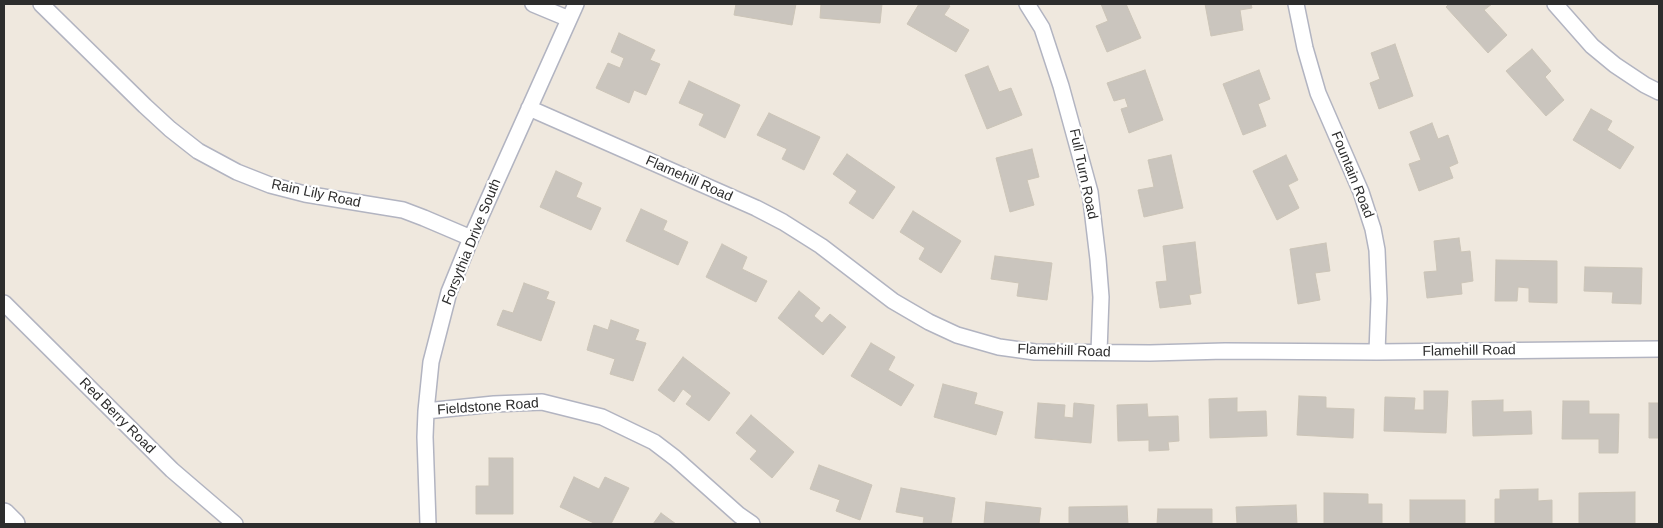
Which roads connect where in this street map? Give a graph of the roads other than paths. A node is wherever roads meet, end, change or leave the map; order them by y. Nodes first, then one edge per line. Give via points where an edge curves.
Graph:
1 (41, 4) edge
2 (533, 4) edge
3 (576, 4) edge
4 (1027, 4) edge
5 (1296, 4) edge
6 (1555, 4) edge
7 (569, 19) junction
8 (1659, 92) edge
9 (529, 108) junction
10 (470, 238) junction
11 (4, 303) edge
12 (1659, 349) edge
13 (1098, 352) junction
14 (1377, 352) junction
15 (426, 411) junction
16 (4, 514) edge
17 (14, 524) edge
18 (235, 524) edge
19 (428, 524) edge
20 (752, 524) edge

1 - 10 street, Rain Lily Road via 170,129 206,156 270,186 403,210
2 - 7 street
3 - 7 street, Forsythia Drive South
4 - 13 street, Full Turn Road via 1042,28 1090,192 1101,297
5 - 14 street, Fountain Road via 1318,93 1361,192 1373,229 1379,299
6 - 8 street via 1592,46 1615,65
7 - 9 street, Forsythia Drive South
9 - 10 street, Forsythia Drive South
9 - 13 street, Flamehill Road via 783,222 821,246 893,301 957,335 999,347 1035,352
10 - 15 street, Forsythia Drive South via 449,292 434,346
11 - 18 street, Red Berry Road via 172,470
12 - 14 street, Flamehill Road
13 - 14 street, Flamehill Road
15 - 19 street, Forsythia Drive South
15 - 20 street, Fieldstone Road via 542,402 602,417 654,442
16 - 17 main road

